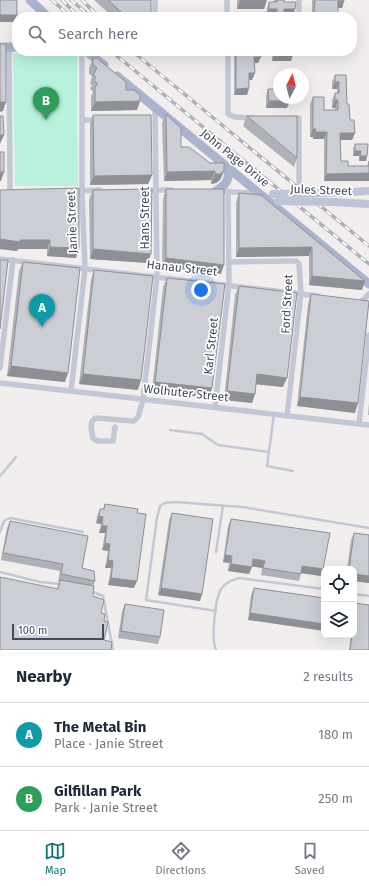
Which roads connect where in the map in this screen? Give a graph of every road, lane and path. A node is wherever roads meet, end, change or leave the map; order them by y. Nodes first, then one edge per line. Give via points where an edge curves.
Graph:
1 (30, 0) edge
2 (155, 0) edge
3 (227, 0) edge
4 (299, 0) edge
5 (43, 12) edge
6 (155, 12) edge
7 (227, 12) edge
8 (299, 12) edge
9 (9, 47) edge
10 (82, 56) edge
11 (92, 56) edge
12 (228, 56) edge
13 (155, 108) junction
14 (256, 118) edge
15 (285, 118) edge
16 (82, 120) junction
17 (103, 120) edge
18 (147, 120) edge
19 (155, 120) junction
20 (226, 166) junction
21 (104, 190) edge
22 (148, 190) edge
23 (155, 190) junction
24 (178, 190) edge
25 (18, 191) edge
26 (70, 191) edge
27 (82, 191) junction
28 (212, 191) joint
29 (228, 191) junction
30 (369, 191) edge
31 (253, 193) junction
32 (272, 198) junction
33 (300, 198) junction
34 (369, 204) edge
35 (0, 259) edge
36 (13, 260) junction
37 (229, 262) junction
38 (85, 268) junction
39 (157, 277) junction
40 (229, 284) junction
41 (369, 284) edge
42 (301, 293) junction
43 (369, 294) edge
44 (324, 297) edge
45 (353, 301) edge
46 (361, 302) junction
47 (369, 304) edge
48 (369, 335) edge
49 (0, 368) edge
50 (0, 383) edge
51 (71, 391) junction
52 (143, 400) junction
53 (215, 407) junction
54 (274, 414) junction
55 (287, 416) junction
56 (359, 424) junction
57 (369, 425) edge
58 (115, 427) dead end
59 (170, 430) dead end
60 (269, 452) junction
61 (16, 458) dead end
62 (293, 471) dead end
63 (0, 476) edge
64 (223, 506) junction
65 (0, 528) edge
66 (369, 528) edge
67 (0, 532) edge
68 (83, 532) dead end
69 (216, 552) dead end
70 (0, 572) edge
71 (67, 585) edge
72 (321, 589) edge
73 (88, 590) edge
74 (357, 594) edge
75 (369, 596) edge
76 (216, 611) junction
77 (113, 650) edge
78 (216, 650) edge

1 - 5 main road
2 - 6 street
3 - 7 street
4 - 8 street
9 - 25 street via 8,191
10 - 16 street, Janie Street
11 - 13 main road, John Page Drive
12 - 14 street via 227,110 231,116
13 - 19 street, Hans Street
13 - 20 main road, John Page Drive
15 - 33 street, bridge via 299,118
16 - 17 street
16 - 27 street, Janie Street
18 - 19 street
19 - 23 street, Hans Street
20 - 28 main road via 228,179 224,185
20 - 31 main road, John Page Drive
21 - 27 street
22 - 23 street
23 - 24 street
23 - 39 street, Hans Street
26 - 27 street
27 - 38 street, Janie Street
28 - 29 street
29 - 31 street
29 - 37 street, Karl Street
30 - 33 main road, Jules Street, bridge
31 - 32 main road, John Page Drive
32 - 33 main road, Jules Street, bridge
32 - 41 main road, John Page Drive
33 - 34 main road, Jules Street, bridge
35 - 36 street, Hanau Street
36 - 38 street, Hanau Street
36 - 49 street
37 - 40 street, Karl Street
37 - 42 street, Ford Street via 296,261 300,269
38 - 39 street, Hanau Street
38 - 51 street, Janie Street
39 - 40 street, Hanau Street
39 - 52 street, Hans Street
40 - 42 street, Hanau Street
40 - 53 street, Karl Street
42 - 44 street, Hanau Street
42 - 55 street, Ford Street
43 - 46 street
45 - 46 street
46 - 47 street
48 - 56 street
50 - 51 street, Wolhuter Street
51 - 52 street, Wolhuter Street
52 - 53 street, Wolhuter Street
52 - 58 street, Hans Street via 134,422 96,418 93,420 93,438 97,441 113,441
53 - 54 street, Wolhuter Street
54 - 55 street, Wolhuter Street
54 - 60 lane
55 - 56 street, Wolhuter Street
56 - 57 street, Wolhuter Street
59 - 60 lane via 202,434 218,445
60 - 62 lane via 267,466
61 - 63 lane
64 - 66 lane
64 - 69 lane
64 - 76 lane via 175,502 160,506 146,600
65 - 67 lane
65 - 68 lane via 4,521 10,518
70 - 71 lane via 40,582
72 - 76 lane via 239,578 228,582 221,590
73 - 77 lane via 103,596
74 - 75 lane
76 - 78 lane via 213,639

